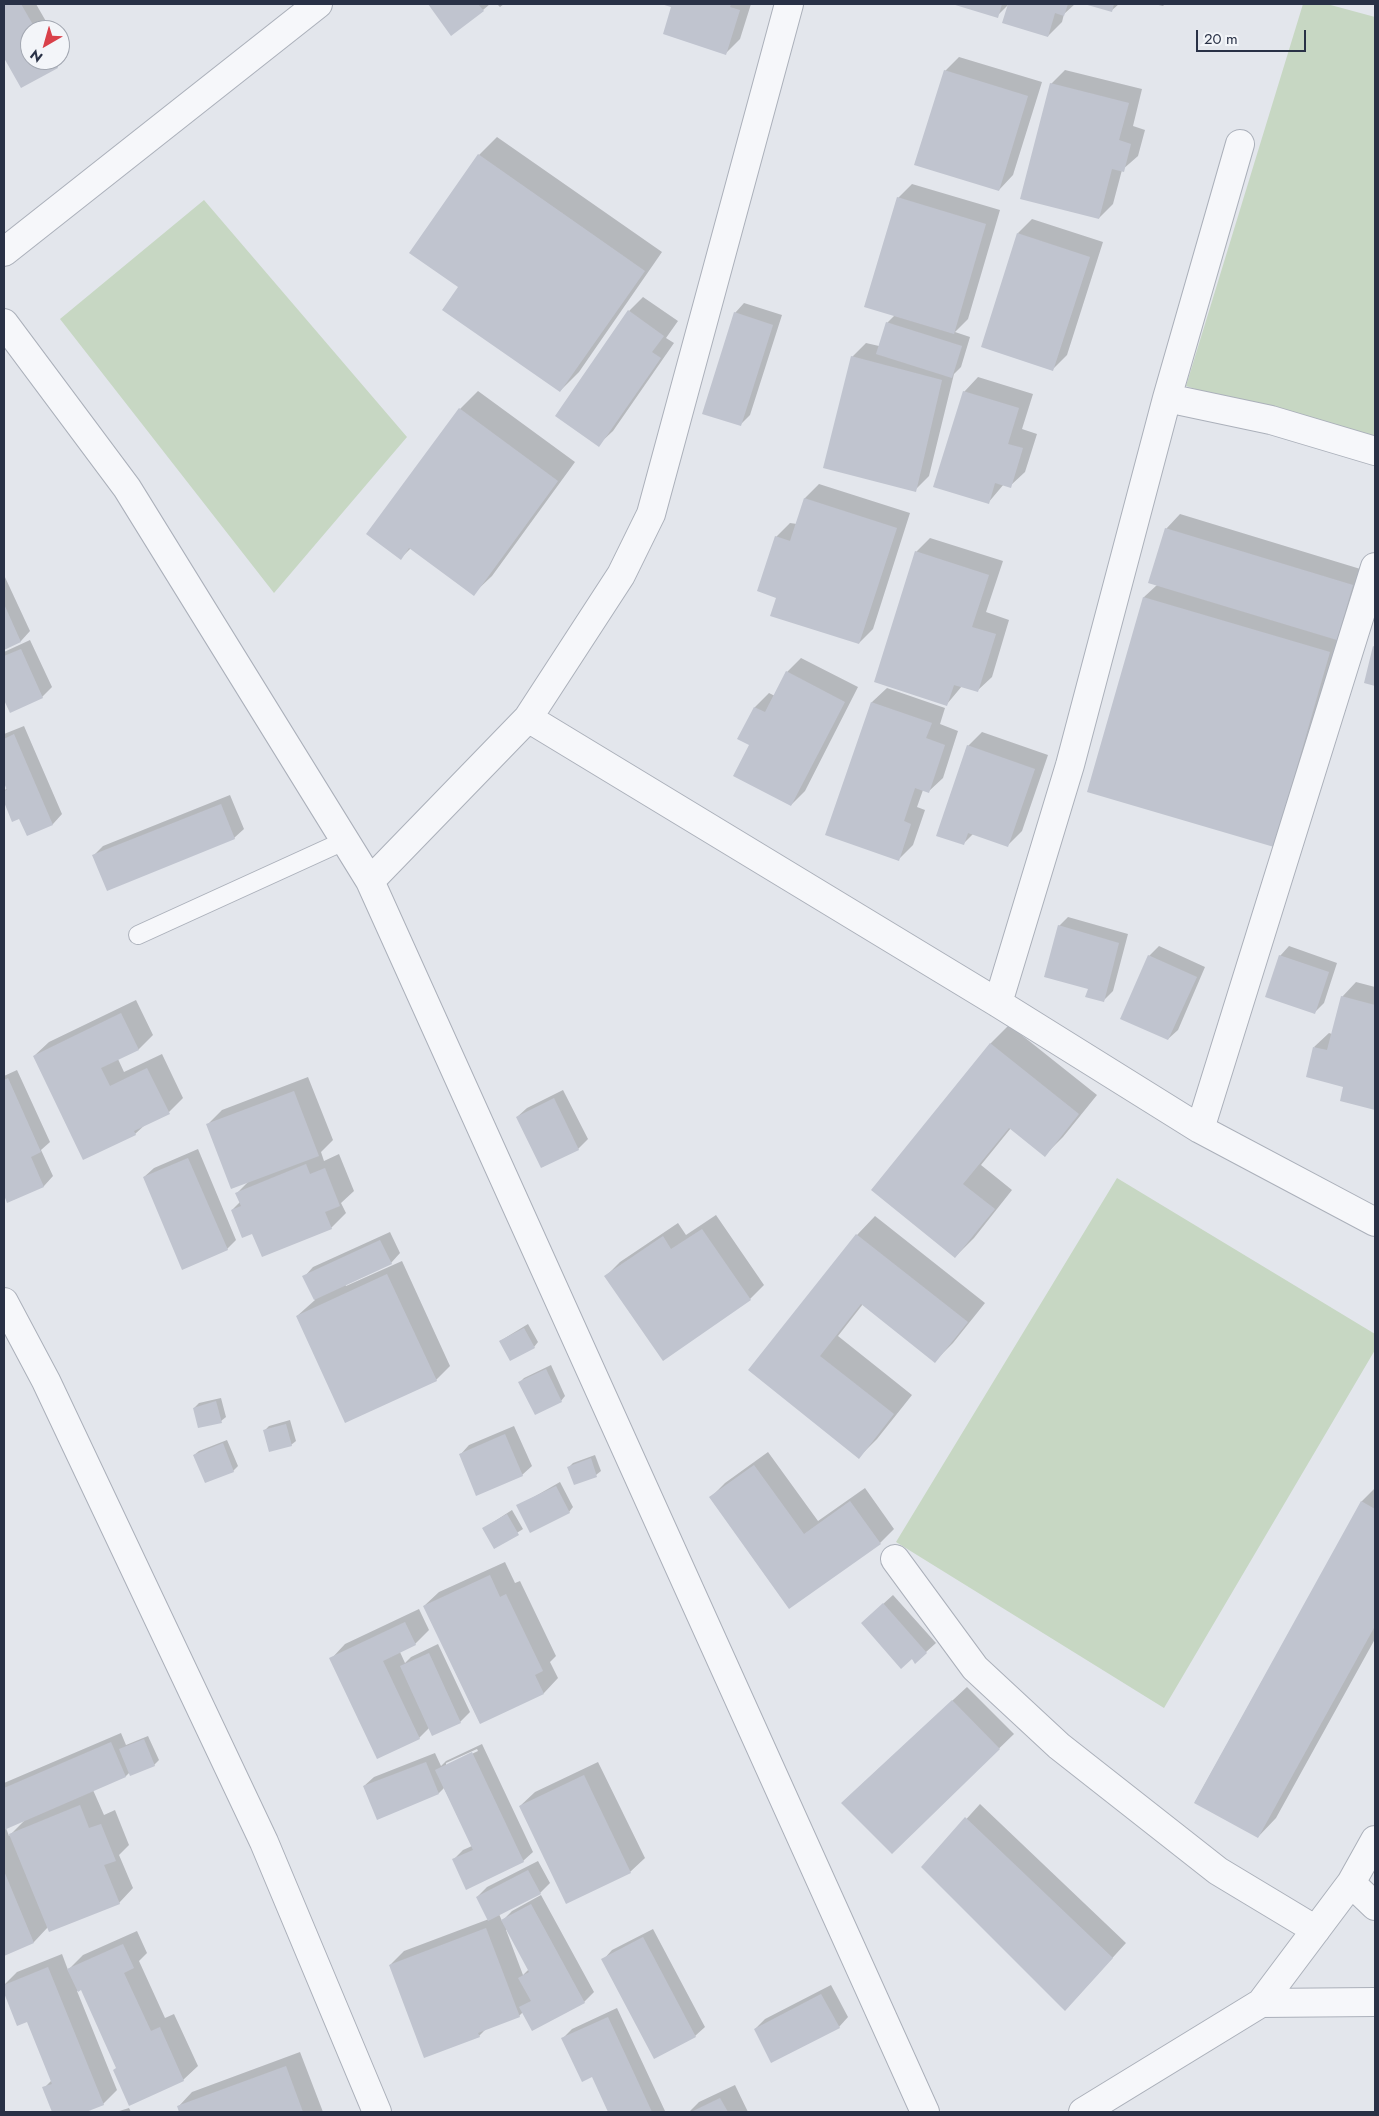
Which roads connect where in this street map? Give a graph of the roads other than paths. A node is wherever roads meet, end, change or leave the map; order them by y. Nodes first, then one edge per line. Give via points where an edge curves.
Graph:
1 (318, 4) edge
2 (789, 4) edge
3 (1240, 144) dead end
4 (4, 252) edge
5 (4, 323) edge
6 (1167, 398) junction
7 (1375, 451) edge
8 (1375, 567) edge
9 (528, 718) junction
10 (344, 841) junction
11 (370, 881) junction
12 (138, 935) dead end
13 (998, 1003) junction
14 (1200, 1129) junction
15 (1375, 1222) edge
16 (4, 1302) edge
17 (895, 1560) dead end
18 (1375, 1840) edge
19 (1351, 1883) junction
20 (1375, 1906) edge
21 (1316, 1930) junction
22 (1375, 2002) edge
23 (1261, 2003) junction
24 (377, 2112) edge
25 (925, 2112) edge
26 (1083, 2112) edge

1 - 4 street
2 - 9 street via 651,514 621,575
3 - 6 street
5 - 10 street via 127,488
6 - 7 street via 1271,420
6 - 13 street via 1070,765
8 - 14 street
9 - 11 street
9 - 13 street
10 - 11 street
10 - 12 lane
11 - 25 street
13 - 14 street
14 - 15 street
16 - 24 street via 46,1381 264,1842
17 - 21 street via 975,1668 1059,1746 1218,1871
18 - 19 street
19 - 20 street
19 - 21 street
21 - 23 street
22 - 23 street
23 - 26 street

